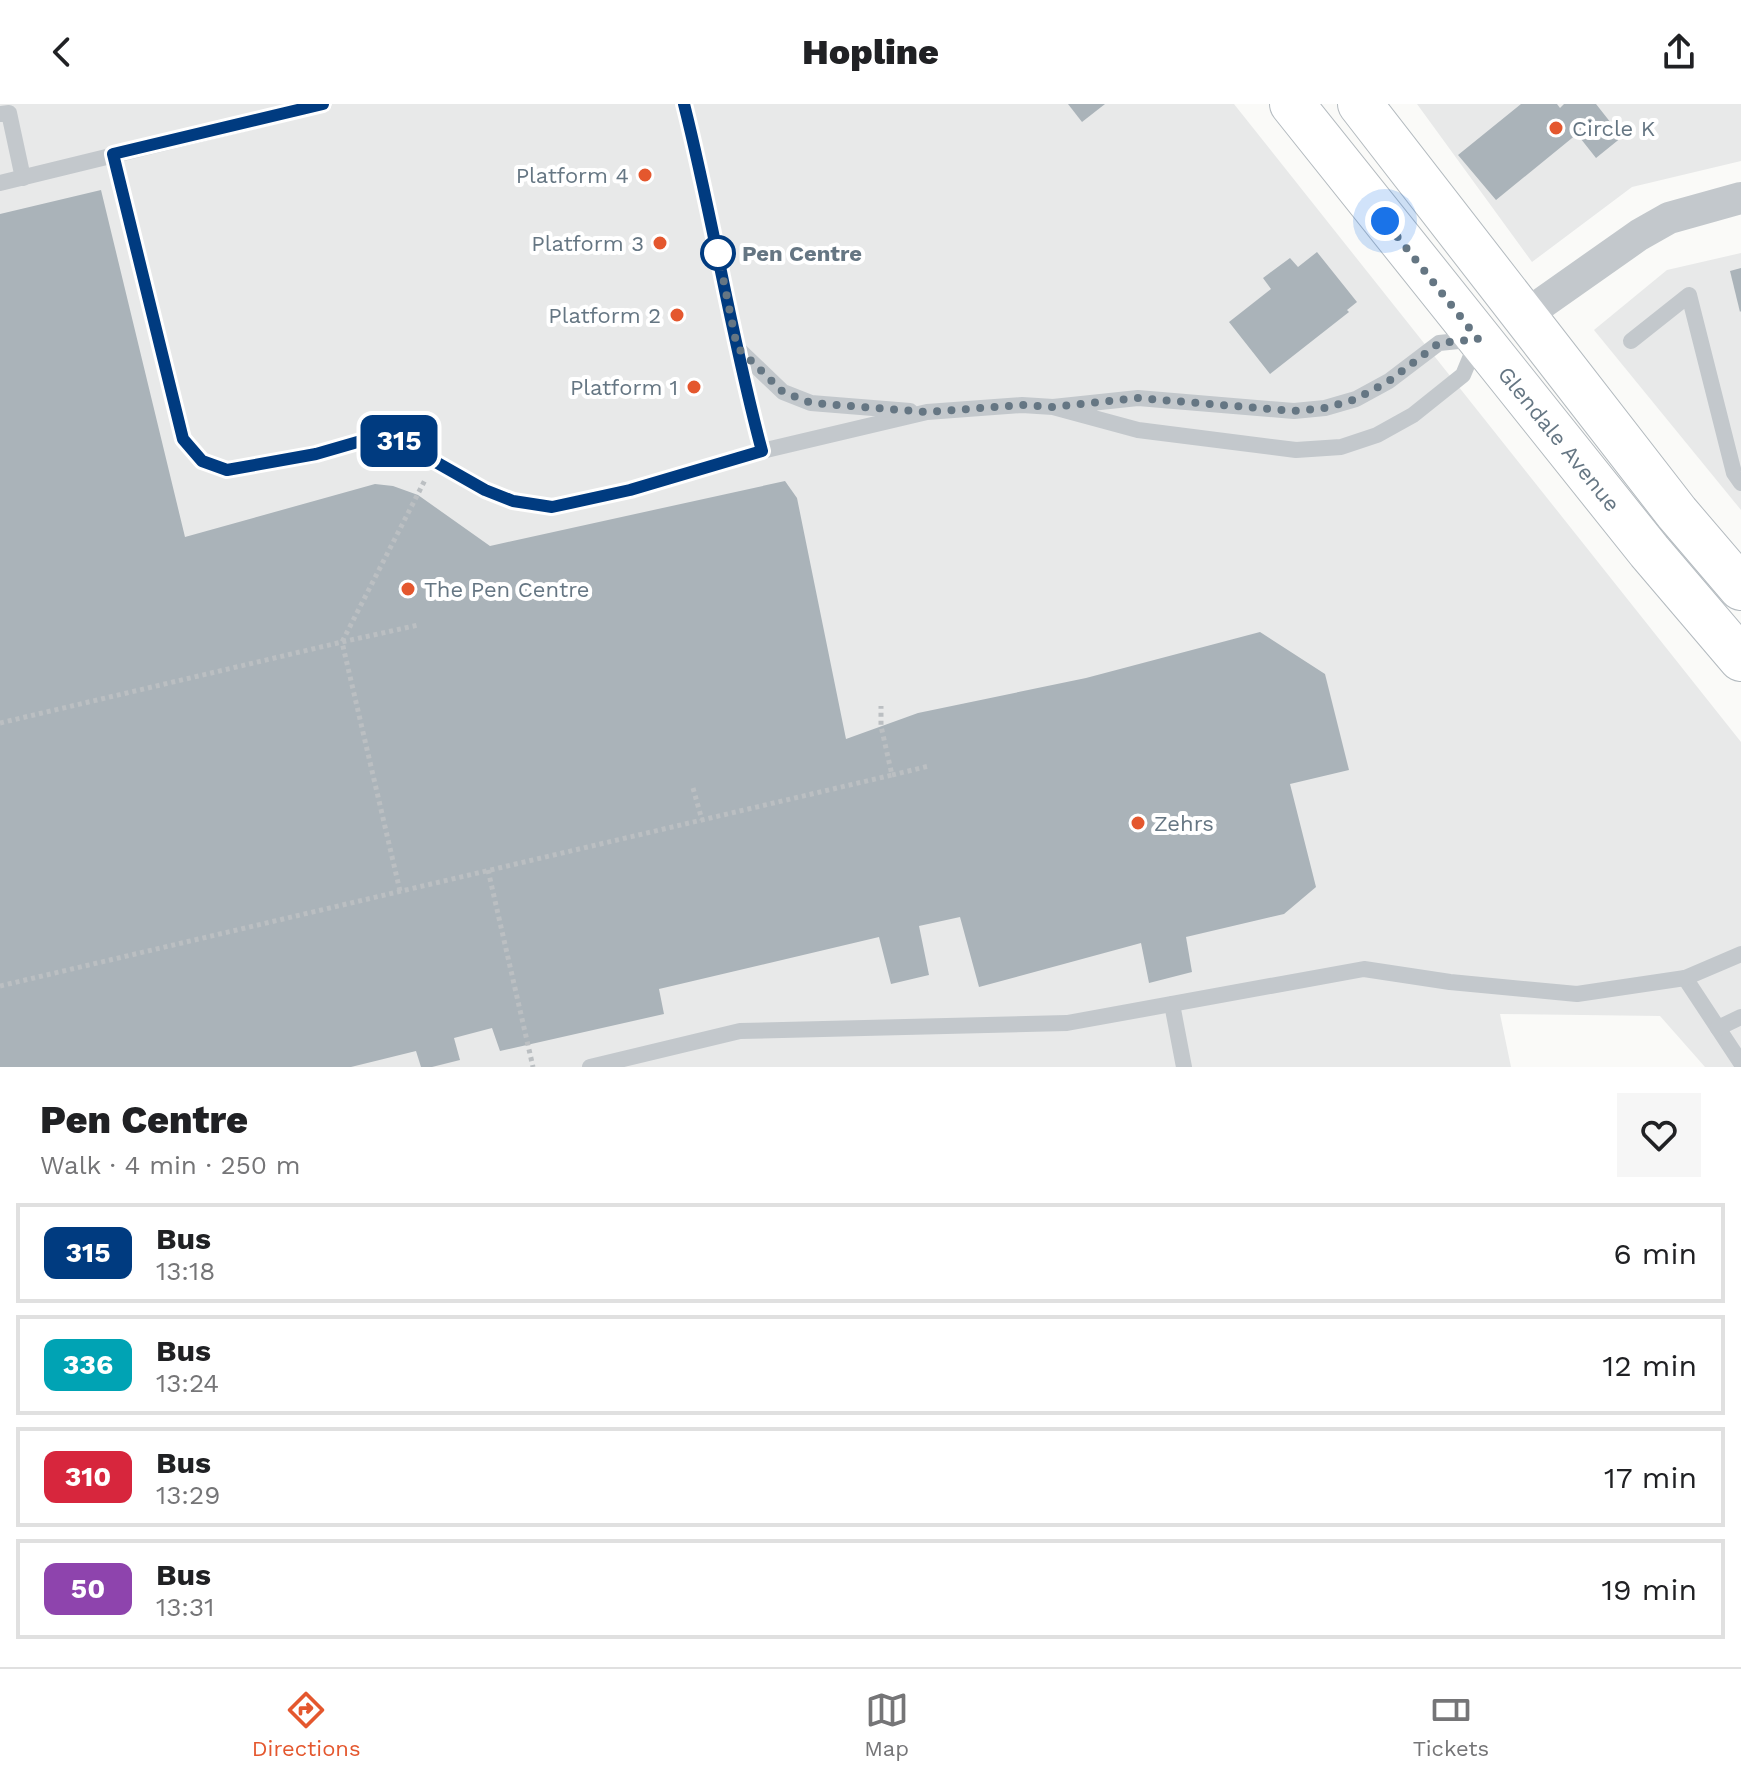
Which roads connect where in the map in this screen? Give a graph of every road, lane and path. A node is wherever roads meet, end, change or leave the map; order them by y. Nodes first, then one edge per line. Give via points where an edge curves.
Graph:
1 (324, 104) edge
2 (684, 104) edge
3 (1292, 104) edge
4 (1360, 104) edge
5 (0, 114) edge
6 (113, 154) junction
7 (23, 178) junction
8 (0, 183) edge
9 (1741, 198) edge
10 (1524, 316) junction
11 (1478, 339) junction
12 (1631, 341) dead end
13 (737, 347) junction
14 (1053, 407) junction
15 (927, 412) junction
16 (762, 451) junction
17 (1741, 483) edge
18 (418, 495) dead end
19 (1741, 588) edge
20 (418, 625) dead end
21 (342, 642) junction
22 (1741, 659) edge
23 (881, 706) dead end
24 (0, 723) edge
25 (929, 766) dead end
26 (892, 775) junction
27 (693, 788) dead end
28 (702, 820) junction
29 (488, 870) junction
30 (400, 891) junction
31 (1741, 954) edge
32 (1685, 978) junction
33 (0, 986) edge
34 (1172, 1004) junction
35 (1741, 1017) edge
36 (1718, 1028) junction
37 (1741, 1063) edge
38 (533, 1067) edge
39 (590, 1067) edge
40 (1184, 1067) edge

1 - 6 lane
2 - 13 lane
3 - 11 main road, Glendale Avenue
4 - 10 main road, Glendale Avenue
5 - 7 lane via 9,113
6 - 7 lane
6 - 16 lane via 183,439 202,461 227,470 361,441 397,440 485,490 552,507
7 - 8 lane
9 - 10 street via 1669,218
10 - 11 main road
10 - 19 main road, Glendale Avenue
11 - 14 lane via 1439,343 1389,381 1325,408 1294,411 1138,398
11 - 14 lane via 1463,375 1413,415 1341,447 1296,450 1138,430
11 - 22 main road, Glendale Avenue
12 - 17 lane via 1689,295 1734,473
13 - 15 lane via 783,392 811,403
13 - 16 lane
14 - 15 lane
15 - 16 lane
18 - 21 path
20 - 21 path
21 - 24 path
21 - 30 path
23 - 26 path
25 - 26 path
26 - 28 path
27 - 28 path
28 - 29 path
29 - 30 path
29 - 38 path
30 - 33 path
31 - 32 lane
32 - 34 lane via 1577,994 1364,969
32 - 36 lane
34 - 39 lane via 1067,1023 740,1031
34 - 40 lane
35 - 36 lane
36 - 37 lane

